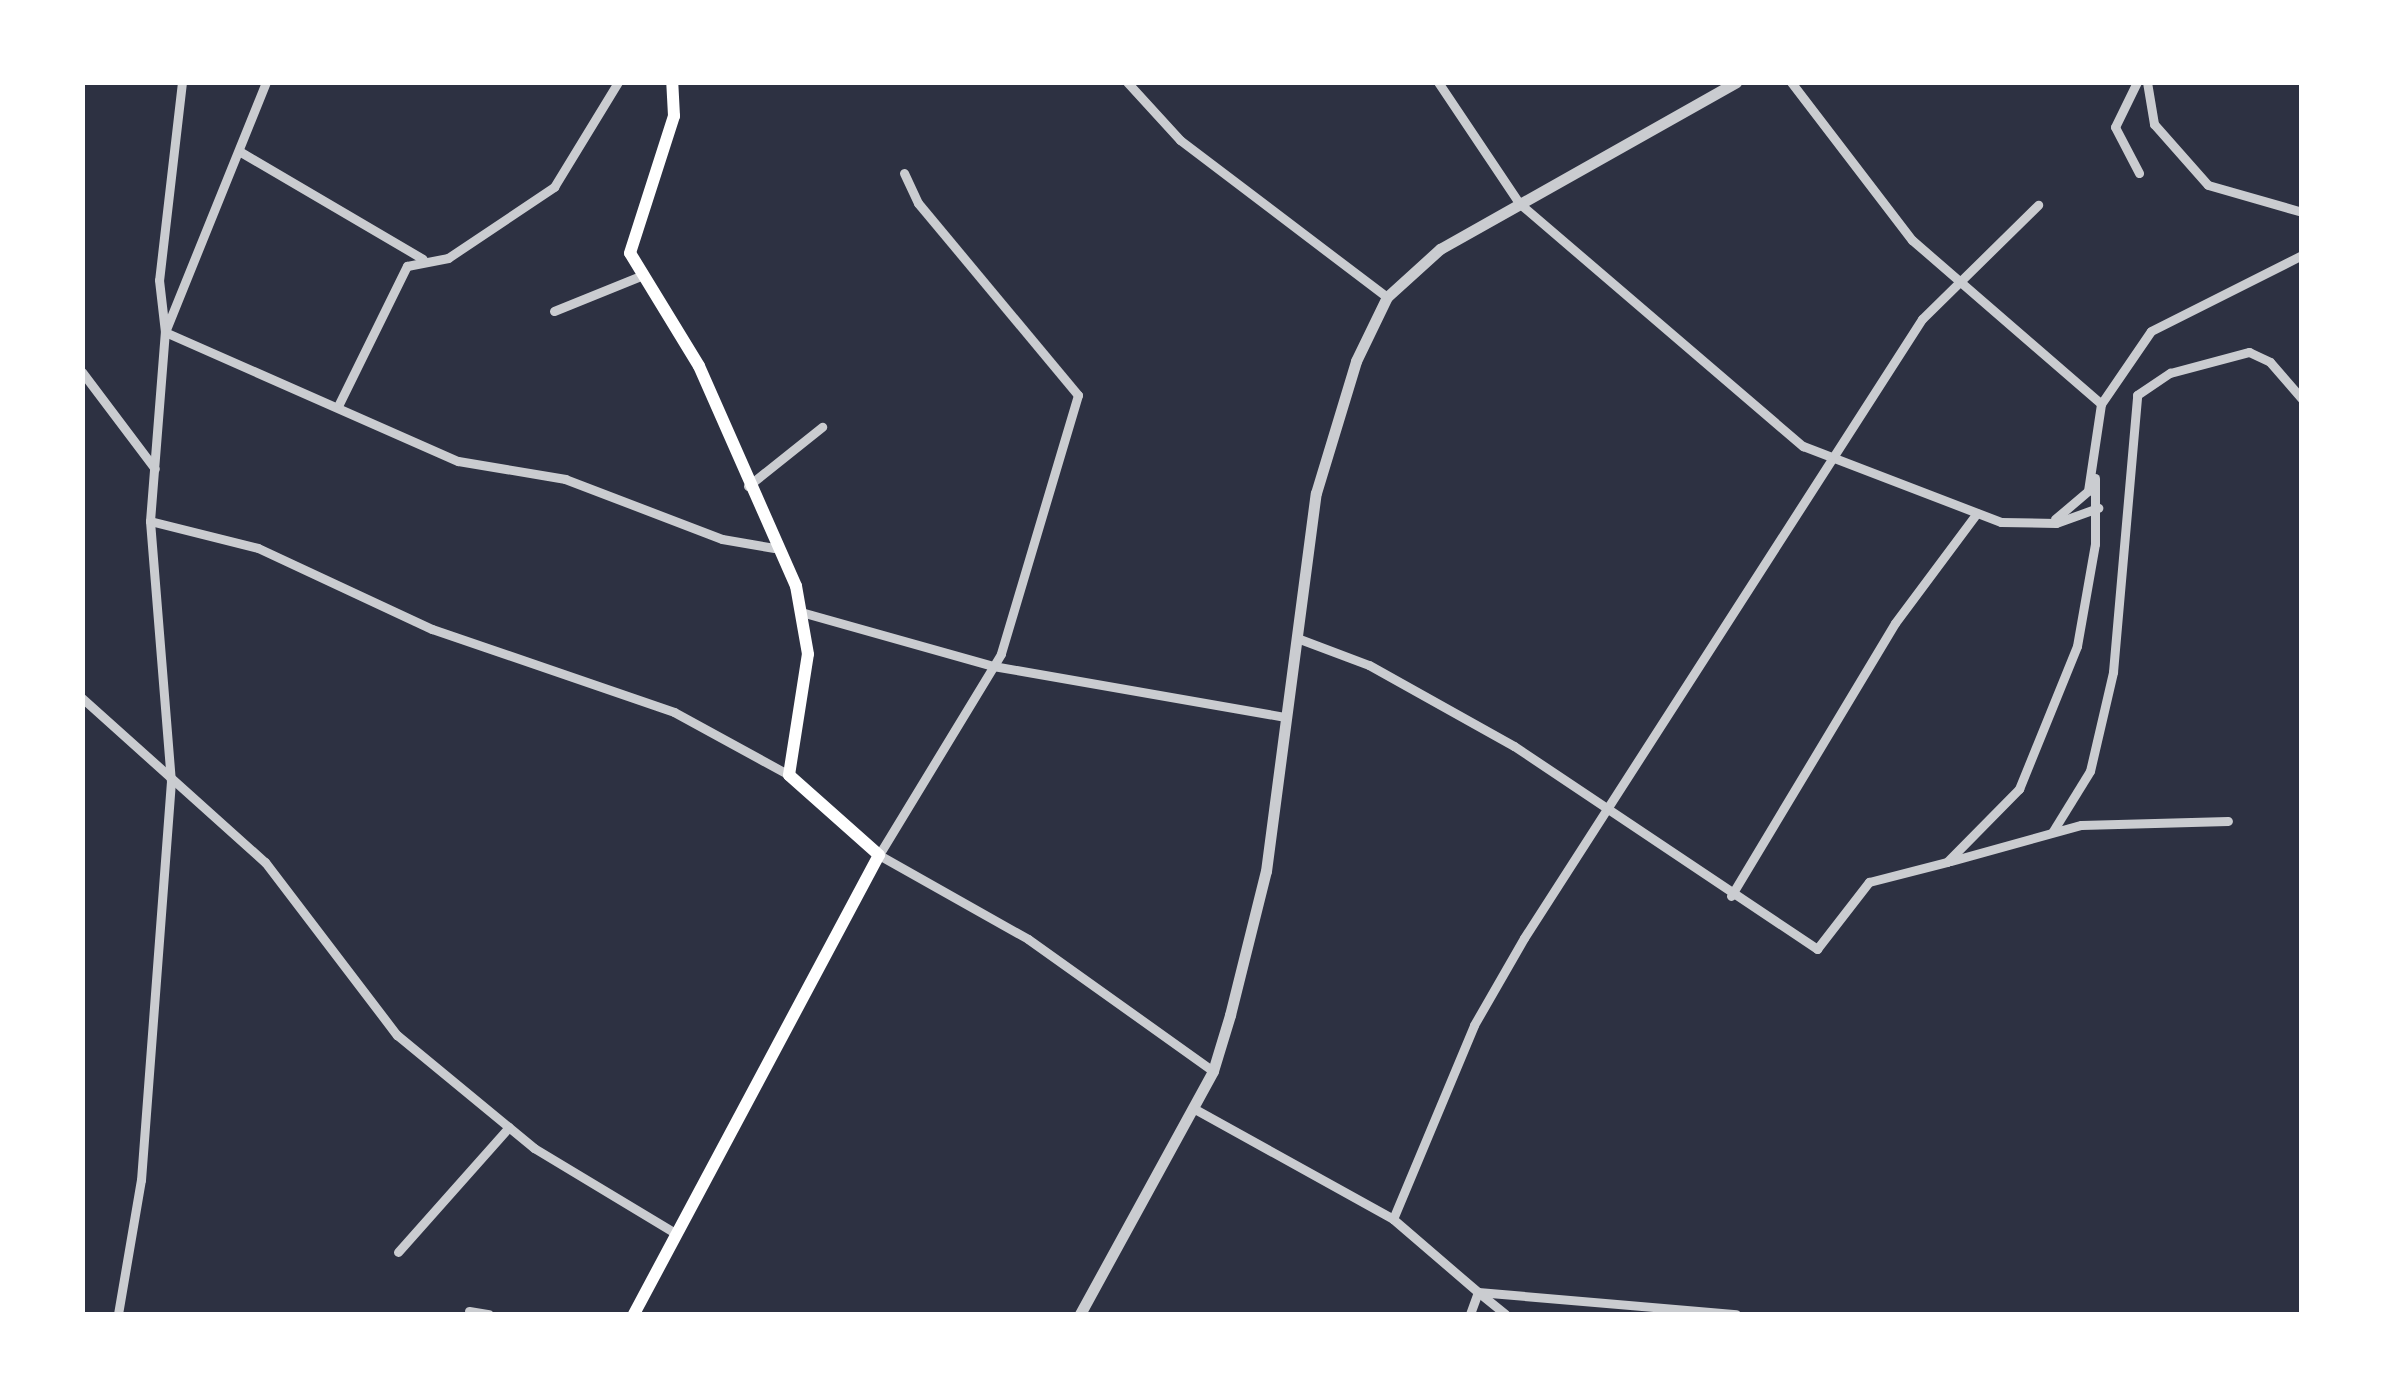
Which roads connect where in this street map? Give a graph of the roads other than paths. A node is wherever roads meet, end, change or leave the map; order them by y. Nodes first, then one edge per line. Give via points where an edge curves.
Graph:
1 (182, 82) edge
2 (266, 82) edge
3 (618, 82) edge
4 (672, 82) edge
5 (1127, 82) edge
6 (1438, 82) edge
7 (1736, 82) edge
8 (1792, 82) edge
9 (2138, 82) edge
10 (2147, 82) edge
11 (240, 151) junction
12 (904, 173) dead end
13 (2139, 173) dead end
14 (1519, 203) junction
15 (2038, 205) dead end
16 (2302, 212) edge
17 (2302, 256) edge
18 (422, 259) junction
19 (643, 274) junction
20 (1957, 284) junction
21 (1387, 297) junction
22 (554, 311) dead end
23 (165, 332) junction
24 (82, 372) edge
25 (2302, 399) edge
26 (339, 404) junction
27 (2101, 404) junction
28 (822, 427) dead end
29 (1834, 459) junction
30 (155, 469) junction
31 (2095, 478) junction
32 (748, 486) junction
33 (2098, 508) junction
34 (1977, 513) junction
35 (150, 521) junction
36 (2050, 523) junction
37 (774, 548) junction
38 (801, 612) junction
39 (1296, 638) junction
40 (993, 666) junction
41 (82, 698) edge
42 (1286, 717) junction
43 (788, 774) junction
44 (171, 782) junction
45 (1606, 810) junction
46 (2228, 821) dead end
47 (2053, 831) junction
48 (879, 854) junction
49 (1947, 862) junction
50 (1731, 896) junction
51 (1213, 1072) junction
52 (1193, 1108) junction
53 (509, 1127) junction
54 (1393, 1219) junction
55 (676, 1234) junction
56 (398, 1252) dead end
57 (1478, 1292) junction
58 (469, 1311) dead end
59 (118, 1314) edge
60 (489, 1314) edge
61 (634, 1314) edge
62 (1080, 1314) edge
63 (1470, 1314) edge
64 (1505, 1314) edge
65 (1736, 1314) edge

1 - 23 street via 159,280
2 - 11 street
3 - 18 street via 554,186 448,258
4 - 19 main road via 674,116 630,254
5 - 21 street via 1180,140
6 - 14 street
7 - 14 street
8 - 20 street
9 - 13 street via 2115,127
10 - 16 street via 2154,124 2208,185
11 - 18 street
11 - 23 street
12 - 40 street via 918,203 1078,394 1076,426
14 - 21 street via 1440,249
14 - 29 street via 1803,446
15 - 20 street
17 - 27 street via 2159,323
18 - 26 street via 390,290
19 - 22 street
19 - 32 main road via 699,366
20 - 27 street
20 - 29 street via 1922,318
21 - 39 street via 1330,434
23 - 26 street
23 - 30 street
24 - 30 street
25 - 47 street via 2270,362 2248,352 2170,373 2137,395 2113,672 2090,771
26 - 37 street via 458,461 566,479 722,539
27 - 31 street
28 - 32 street
29 - 34 street
29 - 45 street
30 - 35 street
31 - 33 street
31 - 36 street
32 - 37 main road
33 - 36 street
33 - 49 street via 2065,694 2019,789
34 - 36 street
34 - 50 street via 1895,623
35 - 43 street via 258,548 432,629 674,712
35 - 44 street
37 - 38 main road
38 - 40 street
38 - 43 main road via 808,654
39 - 42 street
39 - 45 street via 1369,664
40 - 42 street
40 - 48 street
41 - 44 street
42 - 51 street via 1266,871
43 - 48 main road
44 - 53 street via 264,862 396,1035
44 - 59 street via 141,1180
45 - 50 street
45 - 54 street via 1474,1026
46 - 47 street
47 - 49 street
48 - 51 street via 1028,939
48 - 55 main road
49 - 50 street via 1868,882 1817,948
51 - 52 street
52 - 54 street
52 - 62 street
53 - 55 street
53 - 56 street
54 - 57 street
55 - 61 main road
57 - 63 street
57 - 64 street
57 - 65 street
58 - 60 street

